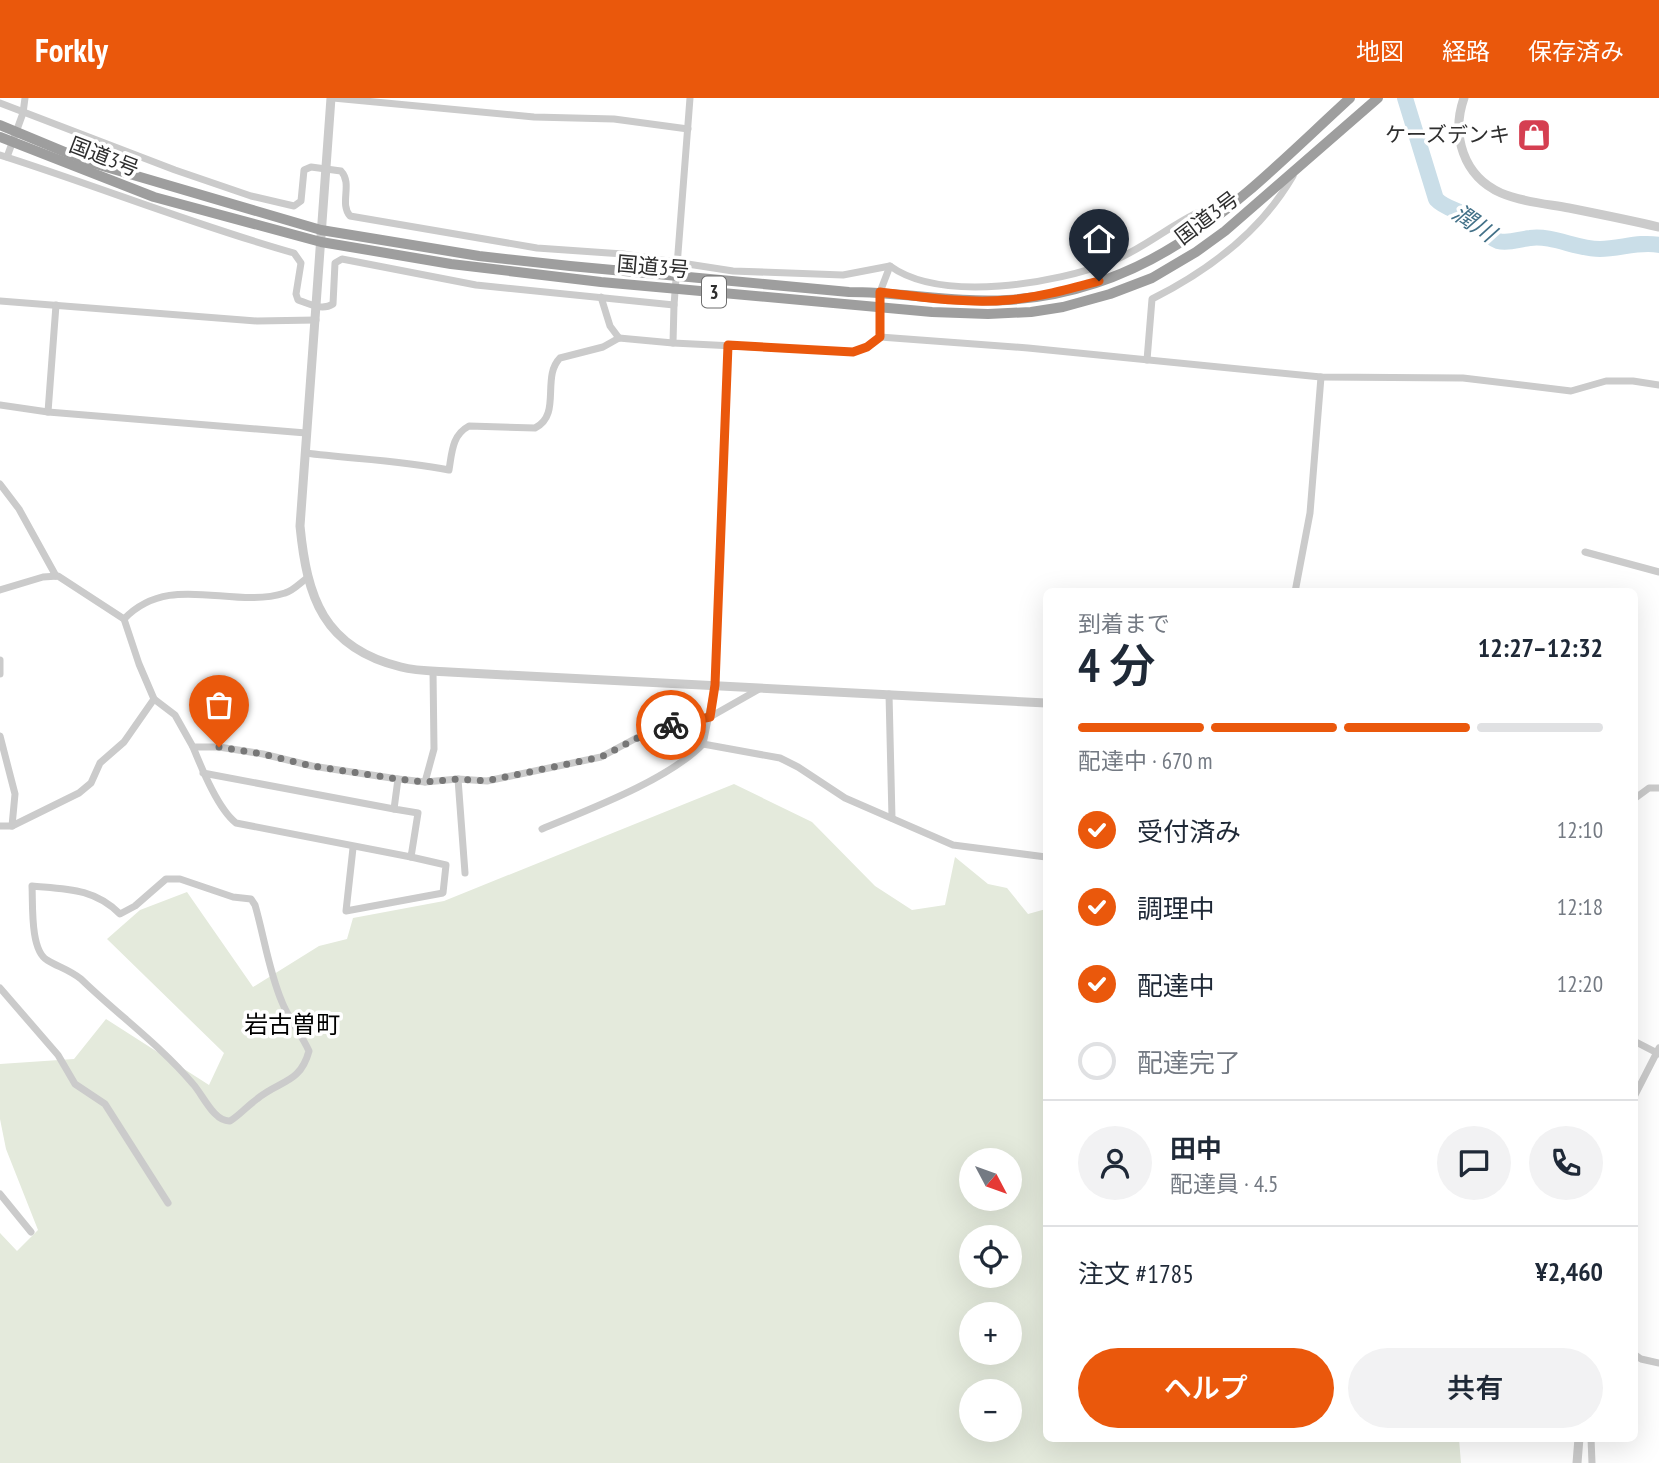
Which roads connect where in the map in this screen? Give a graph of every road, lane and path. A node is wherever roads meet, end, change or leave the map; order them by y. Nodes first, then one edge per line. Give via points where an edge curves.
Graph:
1 (24, 98) edge
2 (332, 98) edge
3 (691, 98) edge
4 (1350, 98) edge
5 (1378, 98) edge
6 (1464, 98) edge
7 (0, 103) edge
8 (23, 113) junction
9 (0, 125) edge
10 (688, 128) junction
11 (0, 137) edge
12 (14, 137) junction
13 (4, 156) edge
14 (1299, 166) junction
15 (327, 170) junction
16 (1212, 222) junction
17 (1659, 227) edge
18 (321, 230) junction
19 (321, 242) junction
20 (890, 265) junction
21 (677, 269) junction
22 (676, 288) junction
23 (880, 292) junction
24 (601, 297) junction
25 (0, 301) edge
26 (55, 305) junction
27 (674, 305) junction
28 (880, 306) junction
29 (317, 307) junction
30 (316, 320) junction
31 (880, 337) junction
32 (619, 338) junction
33 (673, 343) junction
34 (728, 345) junction
35 (1147, 360) junction
36 (1321, 377) junction
37 (1659, 385) edge
38 (0, 405) edge
39 (48, 412) junction
40 (306, 433) junction
41 (304, 453) junction
42 (0, 484) edge
43 (1585, 552) dead end
44 (1659, 572) edge
45 (56, 576) junction
46 (307, 578) junction
47 (1296, 588) edge
48 (0, 590) edge
49 (124, 619) junction
50 (0, 660) edge
51 (433, 671) junction
52 (0, 674) edge
53 (715, 685) junction
54 (762, 688) junction
55 (889, 694) junction
56 (154, 699) junction
57 (1043, 703) edge
58 (710, 717) junction
59 (0, 736) edge
60 (703, 744) junction
61 (193, 747) junction
62 (203, 773) junction
63 (398, 779) junction
64 (458, 779) junction
65 (425, 782) junction
66 (1659, 788) edge
67 (1638, 796) edge
68 (394, 809) junction
69 (892, 818) junction
70 (0, 826) edge
71 (12, 826) junction
72 (542, 829) dead end
73 (353, 848) junction
74 (1043, 856) edge
75 (411, 857) junction
76 (465, 873) dead end
77 (42, 956) joint
78 (0, 988) edge
79 (1638, 1043) edge
80 (1658, 1052) edge
81 (1638, 1090) edge
82 (0, 1194) edge
83 (168, 1203) dead end
84 (30, 1232) dead end
85 (1638, 1358) edge
86 (1659, 1363) edge
87 (1579, 1442) edge
88 (1591, 1442) edge
89 (1577, 1463) edge
90 (1592, 1463) edge

1 - 8 street
2 - 10 street
2 - 15 street
3 - 10 street
4 - 16 highway, 国道3号 / 3
5 - 14 highway, 国道3号 / 3
6 - 17 street via 1458,120 1461,150 1471,168 1492,188 1516,198
7 - 8 street
8 - 12 street
8 - 15 street via 251,196 294,206 301,201 304,170
9 - 12 highway, 国道3号 / 3
10 - 21 street
11 - 12 highway, 国道3号 / 3
12 - 13 street
12 - 18 highway, 国道3号 / 3
12 - 19 highway, 国道3号 / 3 via 155,197
13 - 29 street via 294,253 301,263 298,300
14 - 28 highway, 国道3号 / 3 via 1196,252 1152,278 1110,294 1031,312 965,313
14 - 35 street via 1284,192 1239,241 1193,277 1152,299
15 - 18 street
15 - 21 street via 345,175 345,208 350,216 537,248 623,254
16 - 20 street via 1197,213 1112,261 1006,286 934,283
16 - 23 highway, 国道3号 / 3 via 1122,275 1052,294 1008,300 945,300
18 - 19 street
18 - 21 highway, 国道3号 / 3 via 582,268
19 - 22 highway, 国道3号 / 3 via 512,272
19 - 29 street
20 - 21 street via 843,275
20 - 23 street
21 - 22 street
21 - 23 highway, 国道3号 / 3
22 - 27 street
22 - 28 highway, 国道3号 / 3
23 - 28 street
24 - 27 street
24 - 29 street via 477,285 342,259 335,263 333,304
24 - 32 street
25 - 26 street
26 - 30 street via 257,321
26 - 39 street
27 - 33 street
28 - 31 street
29 - 30 street
30 - 40 street
31 - 34 street via 853,352
31 - 35 street
32 - 33 street
32 - 41 street via 555,363 547,419 542,424 525,428 469,426 460,431 449,470
33 - 34 street
34 - 53 street
35 - 36 street
36 - 37 street via 1463,378 1571,391 1606,381
36 - 47 street via 1310,513
38 - 39 street
39 - 40 street
40 - 41 street
41 - 46 street via 300,526
42 - 45 street
43 - 44 street
45 - 48 street
45 - 49 street
46 - 49 street via 288,593 269,596 179,594 152,599
46 - 51 street via 321,613 351,645 401,667
49 - 56 street
50 - 52 street
51 - 53 street
51 - 65 street via 434,749
53 - 54 street
53 - 58 street
54 - 55 street
54 - 58 street
55 - 57 street
55 - 69 street
56 - 61 street via 175,715
56 - 71 street via 124,742 100,763 91,783
58 - 60 street
58 - 64 street via 655,729 601,757 486,781
59 - 71 street via 15,794
60 - 69 street via 780,758 845,798
60 - 72 street via 689,758 632,789
61 - 62 street
61 - 63 street via 219,747
62 - 68 street
62 - 73 street via 236,823
63 - 65 street
63 - 68 street
64 - 65 street
64 - 76 street
66 - 67 street via 1653,786
68 - 75 street via 418,813
69 - 74 street via 953,845
70 - 71 street
73 - 75 street
73 - 75 street via 346,911 443,893 446,864
77 - 77 street via 81,979 177,1066 225,1122 296,1076 305,1065 309,1051 281,1000 251,899 166,879 121,914 79,889 32,886 33,921
78 - 83 street via 58,1055 75,1084 105,1104
79 - 80 street
80 - 81 street
82 - 84 street
85 - 86 street
87 - 89 street
88 - 90 street

